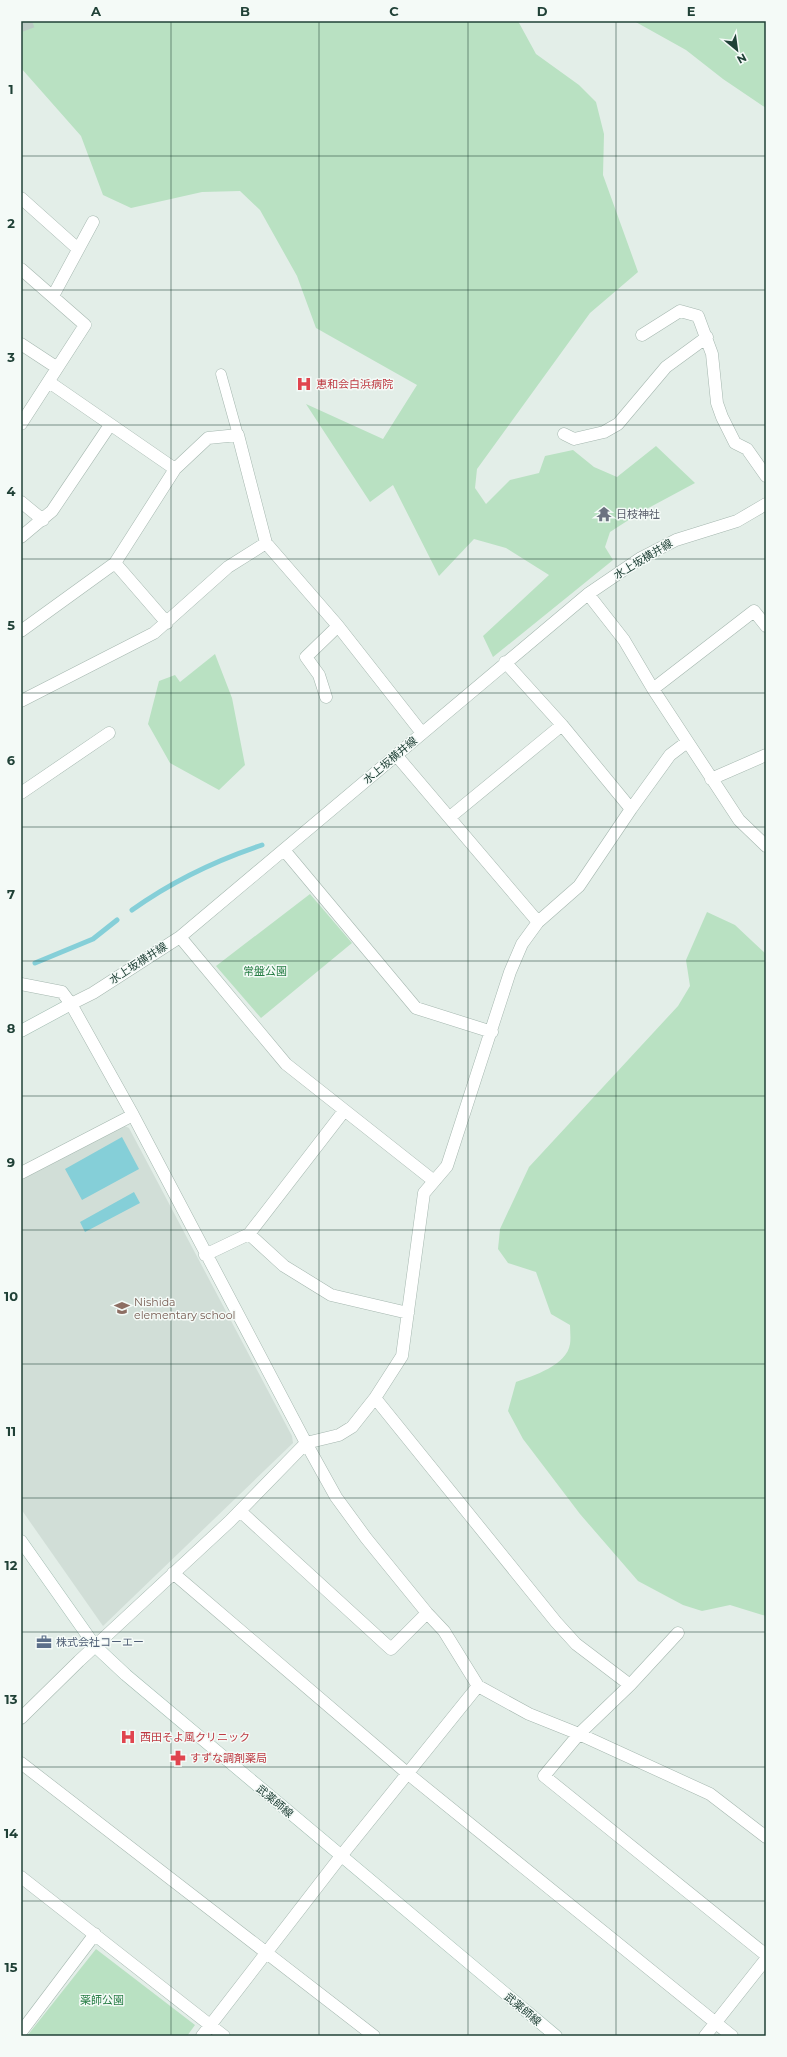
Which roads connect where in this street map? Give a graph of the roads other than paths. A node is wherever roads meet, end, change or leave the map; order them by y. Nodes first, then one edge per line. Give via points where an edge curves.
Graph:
1 (21, 198) edge
2 (93, 222) dead end
3 (78, 249) junction
4 (21, 269) edge
5 (53, 296) junction
6 (642, 335) dead end
7 (707, 337) junction
8 (21, 344) edge
9 (56, 368) junction
10 (221, 374) dead end
11 (49, 382) junction
12 (21, 424) edge
13 (110, 425) junction
14 (238, 434) junction
15 (564, 434) dead end
16 (175, 469) junction
17 (766, 476) edge
18 (21, 502) edge
19 (766, 504) edge
20 (43, 520) junction
21 (21, 537) edge
22 (266, 543) junction
23 (115, 562) junction
24 (588, 594) junction
25 (167, 623) junction
26 (338, 626) junction
27 (766, 626) edge
28 (21, 631) edge
29 (505, 662) junction
30 (653, 689) junction
31 (326, 697) dead end
32 (21, 701) edge
33 (562, 725) junction
34 (110, 733) dead end
35 (422, 733) junction
36 (687, 742) junction
37 (396, 755) junction
38 (766, 755) edge
39 (711, 779) junction
40 (21, 793) edge
41 (631, 809) junction
42 (450, 817) junction
43 (766, 846) edge
44 (284, 850) junction
45 (538, 922) junction
46 (180, 937) junction
47 (21, 984) edge
48 (71, 1004) junction
49 (21, 1031) edge
50 (492, 1032) junction
51 (344, 1111) junction
52 (133, 1115) junction
53 (21, 1173) edge
54 (434, 1181) junction
55 (249, 1234) junction
56 (205, 1255) junction
57 (408, 1313) junction
58 (375, 1398) junction
59 (306, 1443) junction
60 (240, 1511) junction
61 (21, 1541) edge
62 (173, 1573) junction
63 (427, 1613) junction
64 (678, 1633) dead end
65 (95, 1646) junction
66 (630, 1685) junction
67 (478, 1686) junction
68 (21, 1718) edge
69 (579, 1734) junction
70 (21, 1763) edge
71 (407, 1773) junction
72 (766, 1837) edge
73 (341, 1856) junction
74 (21, 1877) edge
75 (95, 1934) junction
76 (267, 1952) junction
77 (766, 1956) edge
78 (766, 1959) edge
79 (716, 2023) junction
80 (210, 2025) junction
81 (21, 2032) edge
82 (202, 2036) edge
83 (224, 2036) edge
84 (374, 2036) edge
85 (556, 2036) edge
86 (706, 2036) edge
87 (732, 2036) edge

1 - 3 street
2 - 3 street
3 - 5 street
4 - 5 street
5 - 9 street via 84,325
6 - 7 street via 680,311 698,316
7 - 15 street via 666,367 618,424 604,432 574,439
7 - 17 street via 722,417 735,443 747,449
8 - 9 street
9 - 11 street
10 - 14 lane
11 - 12 street
11 - 13 street
13 - 16 street
13 - 20 street via 52,511
14 - 16 street via 208,438
14 - 22 street
16 - 23 street
18 - 20 street
19 - 24 street, 水上坂横井線 via 737,521 676,540 641,558
20 - 21 street
22 - 25 street via 228,567
22 - 26 street
23 - 25 street
23 - 28 street
24 - 29 street, 水上坂横井線
24 - 30 street via 624,640
25 - 32 street via 154,633
26 - 31 street via 306,657 319,675
26 - 35 street
27 - 30 street via 754,611
29 - 33 street
29 - 35 street, 水上坂横井線
30 - 36 street
33 - 41 street
33 - 42 street
34 - 40 street
35 - 37 street, 水上坂横井線
36 - 39 street
36 - 41 street via 670,755
37 - 42 street
37 - 44 street, 水上坂横井線
38 - 39 street
39 - 43 street via 738,820
41 - 45 street via 579,886
42 - 45 street
44 - 46 street, 水上坂横井線
44 - 50 street via 416,1008
45 - 50 street via 522,944 510,972
46 - 48 street, 水上坂横井線 via 93,993
46 - 51 street via 286,1064
47 - 48 street via 62,992
48 - 49 street, 水上坂横井線
48 - 52 street
50 - 54 street via 447,1166
51 - 54 street
51 - 55 street
52 - 53 street
52 - 56 street
54 - 57 street via 424,1193
55 - 56 street
55 - 57 street via 284,1266 331,1295
56 - 59 street
57 - 58 street via 402,1356
58 - 59 street via 352,1427 339,1435
58 - 66 street via 556,1622 576,1644
59 - 60 street
59 - 63 street via 336,1497
60 - 62 street
60 - 63 street via 391,1648
61 - 65 street, 武薬師線
62 - 65 street
62 - 71 street
63 - 67 street via 444,1630
64 - 66 street
65 - 68 street
65 - 73 street, 武薬師線
66 - 69 street
67 - 69 street via 529,1714
67 - 71 street
69 - 72 street via 710,1794
69 - 77 street via 544,1776
70 - 76 street
71 - 73 street
71 - 79 street
73 - 76 street
73 - 85 street, 武薬師線
74 - 75 street
75 - 80 street
75 - 81 street
76 - 80 street
76 - 84 street
78 - 79 street
79 - 86 street
79 - 87 street
80 - 82 street
80 - 83 street

